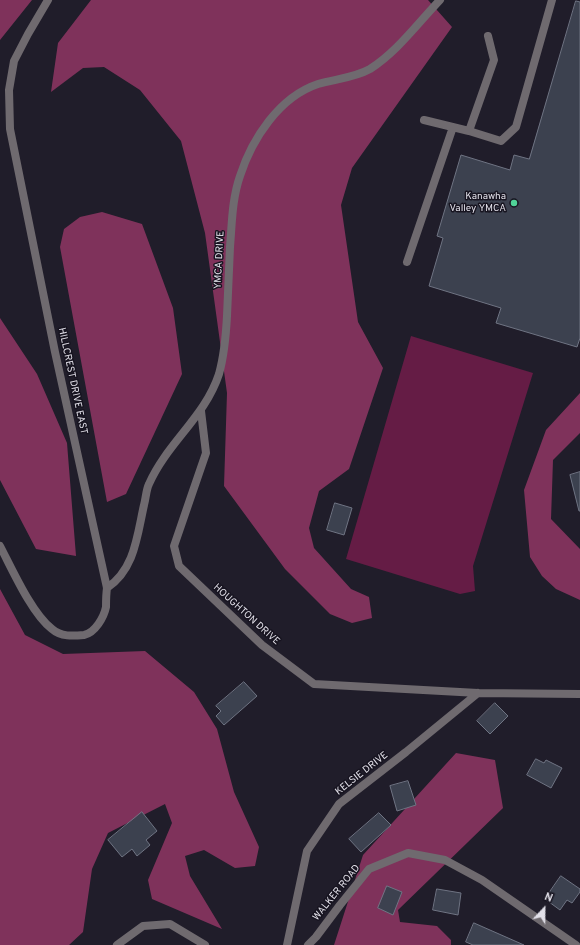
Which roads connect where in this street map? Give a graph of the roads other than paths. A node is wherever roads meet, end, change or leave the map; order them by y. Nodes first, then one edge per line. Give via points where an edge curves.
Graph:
1 (48, 0) edge
2 (440, 0) edge
3 (552, 0) edge
4 (488, 36) dead end
5 (424, 120) dead end
6 (453, 127) junction
7 (469, 131) junction
8 (407, 262) dead end
9 (201, 411) junction
10 (0, 546) edge
11 (107, 588) junction
12 (478, 693) junction
13 (580, 694) edge
14 (117, 945) edge
15 (204, 945) edge
16 (287, 945) edge
17 (308, 945) edge
18 (576, 945) edge

1 - 11 street, HILLCREST DRIVE EAST via 14,60 9,90 10,130
2 - 9 street, YMCA DRIVE via 381,60 360,74 316,85 299,93 283,106 259,136 247,157 232,208 226,338 219,373
3 - 7 street via 516,127 501,141
4 - 7 street via 494,60
5 - 6 street
6 - 7 street
6 - 8 street
9 - 11 street, YMCA DRIVE via 159,465 148,485 136,544 130,560 117,582
9 - 12 street, HOUGHTON DRIVE via 206,453 174,546 179,566 262,645 314,684
10 - 11 street, HILLCREST DRIVE EAST via 40,617 52,630 64,635 87,634 96,626 106,608
12 - 13 street, HOUGHTON DRIVE
12 - 16 street, KELSIE DRIVE via 339,804 307,851
14 - 15 street via 143,926 170,924
17 - 18 street, WALKER ROAD via 369,869 408,854 451,863 482,880

